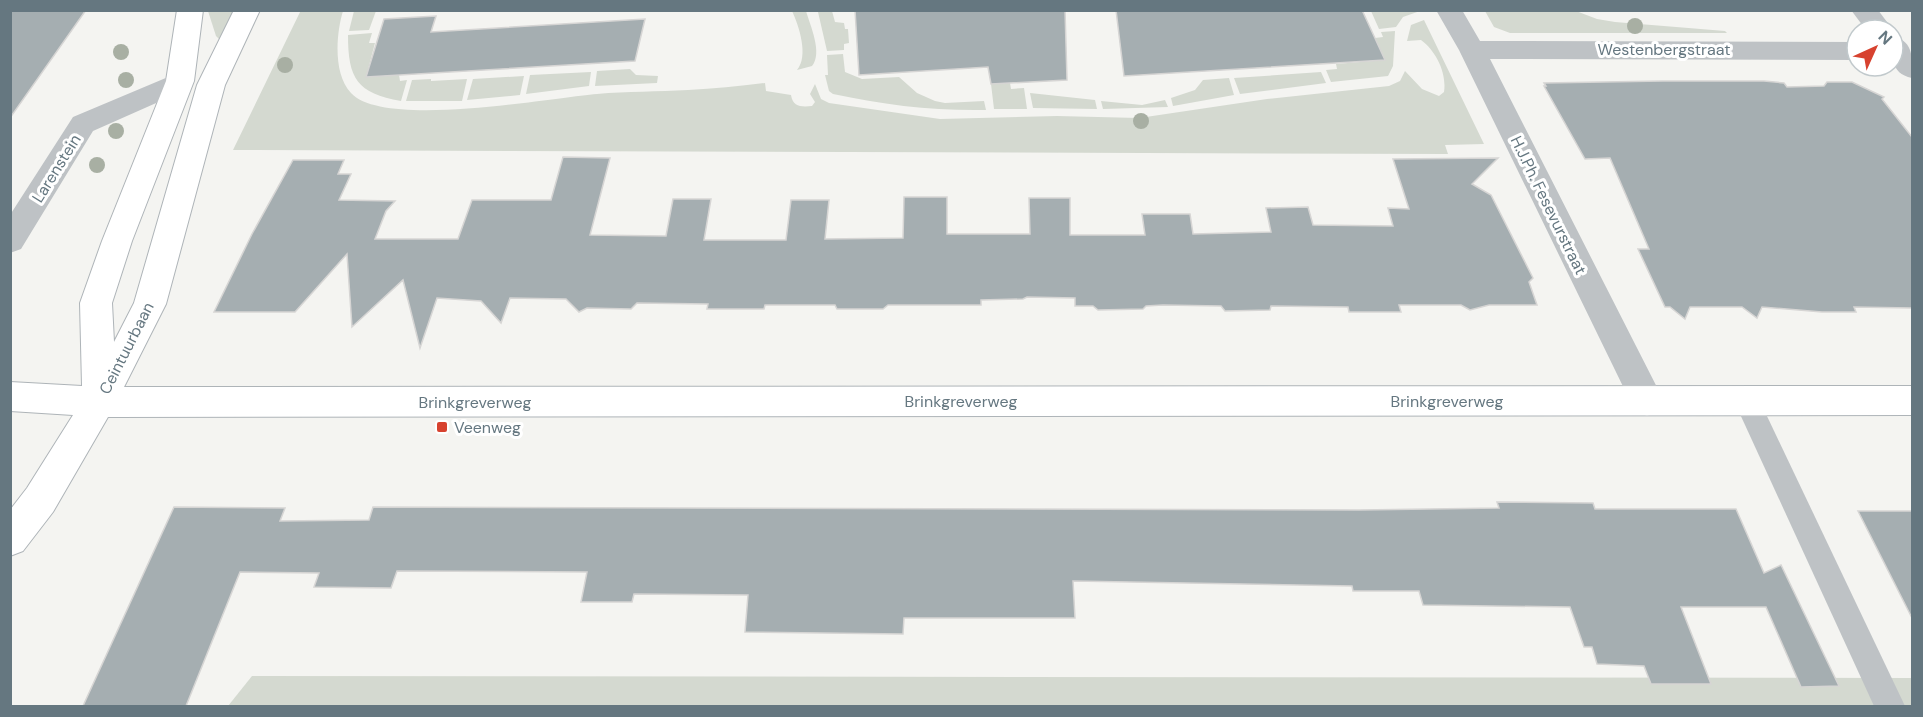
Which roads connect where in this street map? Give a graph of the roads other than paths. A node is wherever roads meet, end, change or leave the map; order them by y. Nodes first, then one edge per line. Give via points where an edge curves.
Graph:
1 (190, 10) edge
2 (247, 10) edge
3 (1449, 10) edge
4 (1472, 50) junction
5 (1845, 51) edge
6 (180, 81) junction
7 (10, 241) edge
8 (10, 396) edge
9 (1647, 400) junction
10 (1747, 401) junction
11 (99, 402) junction
12 (1912, 402) edge
13 (10, 539) edge
14 (1890, 706) edge

1 - 6 street, Ceintuurbaan
2 - 11 street, Ceintuurbaan via 211,85 150,304
3 - 4 street, H.J.Ph. Fesevurstraat
4 - 5 street, Westenbergstraat
4 - 9 street, H.J.Ph. Fesevurstraat
6 - 7 street, Larenstein via 84,124
6 - 11 street, Ceintuurbaan via 96,303
8 - 11 street, Brinkgreverweg
9 - 10 street, Brinkgreverweg
9 - 11 street, Brinkgreverweg
10 - 12 street, Brinkgreverweg
10 - 14 lane
11 - 13 street via 40,500

